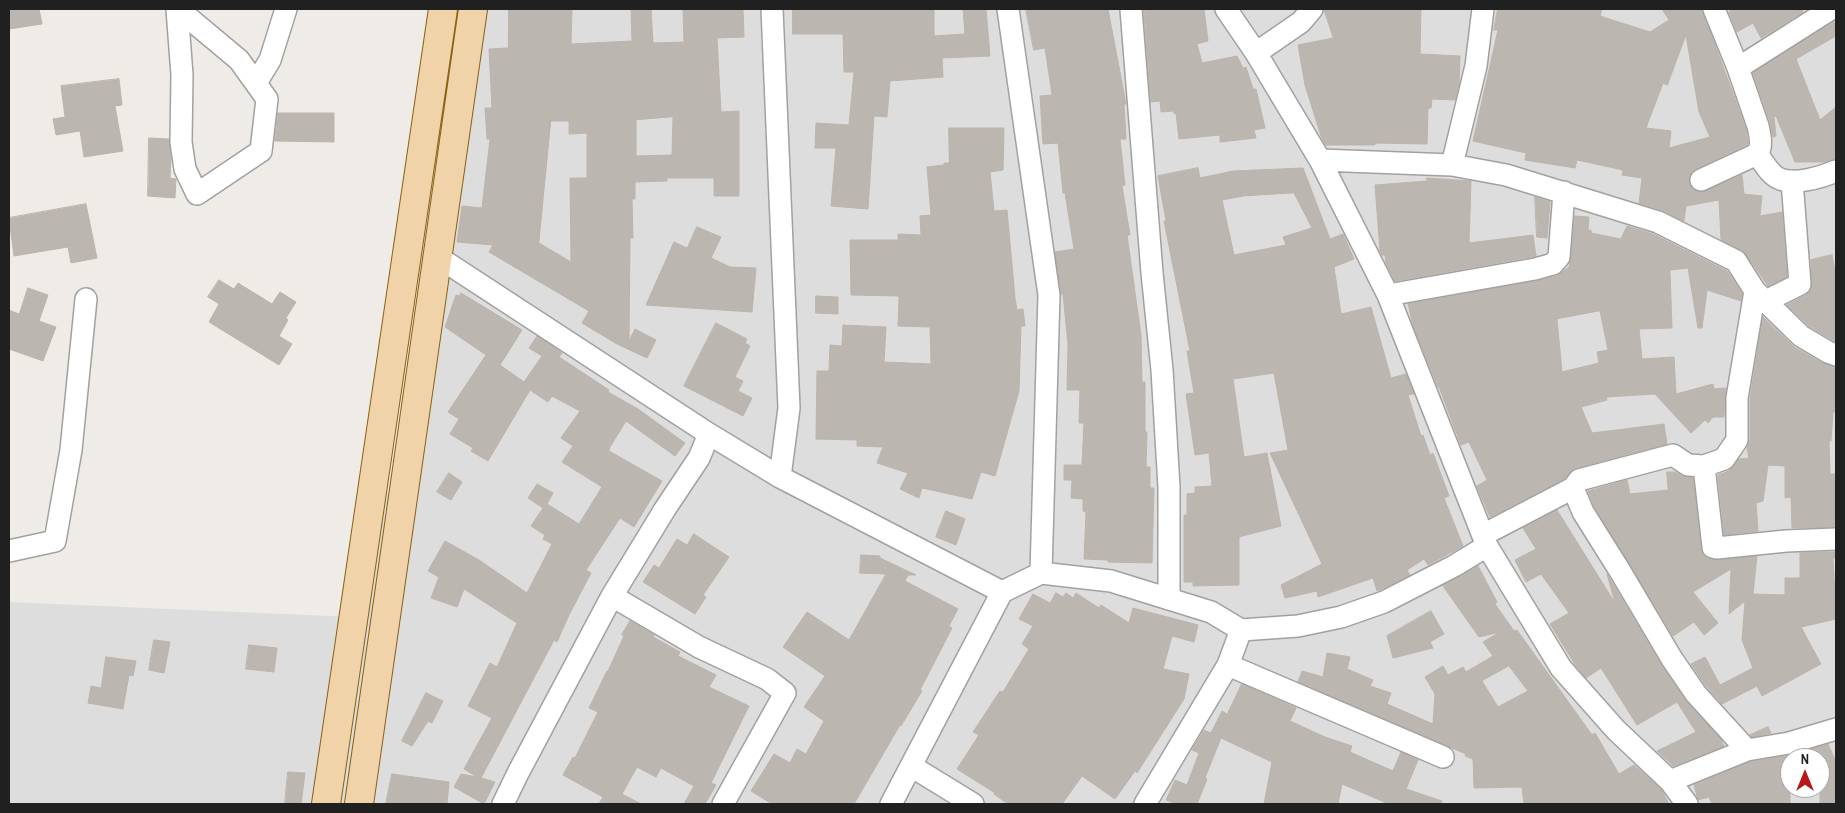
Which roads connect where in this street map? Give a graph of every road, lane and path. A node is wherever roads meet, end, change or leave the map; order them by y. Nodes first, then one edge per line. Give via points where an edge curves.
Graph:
1 (178, 9) edge
2 (286, 9) edge
3 (443, 9) edge
4 (473, 9) edge
5 (772, 9) edge
6 (1008, 9) edge
7 (1131, 9) edge
8 (1226, 9) edge
9 (1312, 9) edge
10 (1483, 9) edge
11 (1714, 9) edge
12 (1831, 9) edge
13 (1256, 53) junction
14 (1738, 68) junction
15 (256, 84) junction
16 (1757, 154) junction
17 (1320, 160) junction
18 (1452, 165) junction
19 (1836, 171) edge
20 (1701, 180) dead end
21 (1792, 181) junction
22 (1564, 192) junction
23 (438, 257) junction
24 (1388, 295) junction
25 (1761, 296) junction
26 (86, 299) dead end
27 (1836, 355) edge
28 (709, 434) junction
29 (1704, 466) junction
30 (780, 477) junction
31 (1573, 488) junction
32 (1836, 539) edge
33 (1485, 540) junction
34 (9, 551) edge
35 (1041, 573) junction
36 (1002, 592) junction
37 (612, 596) junction
38 (1169, 599) junction
39 (1241, 630) junction
40 (1228, 665) junction
41 (1836, 728) edge
42 (1747, 750) junction
43 (1443, 758) dead end
44 (911, 766) junction
45 (1670, 781) junction
46 (326, 804) edge
47 (359, 804) edge
48 (503, 804) edge
49 (723, 804) edge
50 (891, 804) edge
51 (973, 804) edge
52 (1145, 804) edge
53 (1687, 804) edge

1 - 15 street via 239,60
1 - 15 street via 182,75 181,142 185,169 197,194 261,151 267,100
2 - 15 street via 270,60
3 - 46 main road
4 - 23 main road
5 - 30 street via 789,408
6 - 35 street via 1049,294
7 - 38 street via 1162,370 1169,487
8 - 13 street
9 - 13 street via 1301,22
10 - 18 street via 1476,66
11 - 14 street
12 - 14 street
13 - 17 street
14 - 16 street via 1761,135
16 - 20 street
16 - 21 street via 1778,178
17 - 18 street
17 - 24 street
18 - 22 street via 1506,175
19 - 21 street
21 - 25 street via 1800,284
22 - 24 street via 1559,257 1553,264
22 - 25 street via 1658,222 1721,252 1736,261
23 - 28 street
23 - 47 main road
24 - 33 street
25 - 27 street via 1801,336
25 - 29 street via 1737,398 1737,440 1724,458
26 - 34 street via 71,450 55,540
28 - 30 street
28 - 37 street via 700,458
29 - 31 street via 1688,465 1673,455 1579,480
29 - 32 street via 1713,547
30 - 36 street
31 - 33 street
31 - 42 street via 1583,512 1672,660 1696,694
33 - 39 street via 1454,566 1384,602 1341,617 1298,626
33 - 45 street via 1561,668 1616,730
35 - 36 street
35 - 38 street via 1111,581
36 - 44 street
37 - 48 street
37 - 49 street via 699,647 767,679 785,693
38 - 39 street via 1211,612
39 - 40 street
40 - 43 street
40 - 52 street
41 - 42 street via 1790,743
42 - 45 street
44 - 50 street
44 - 51 street
45 - 53 street

